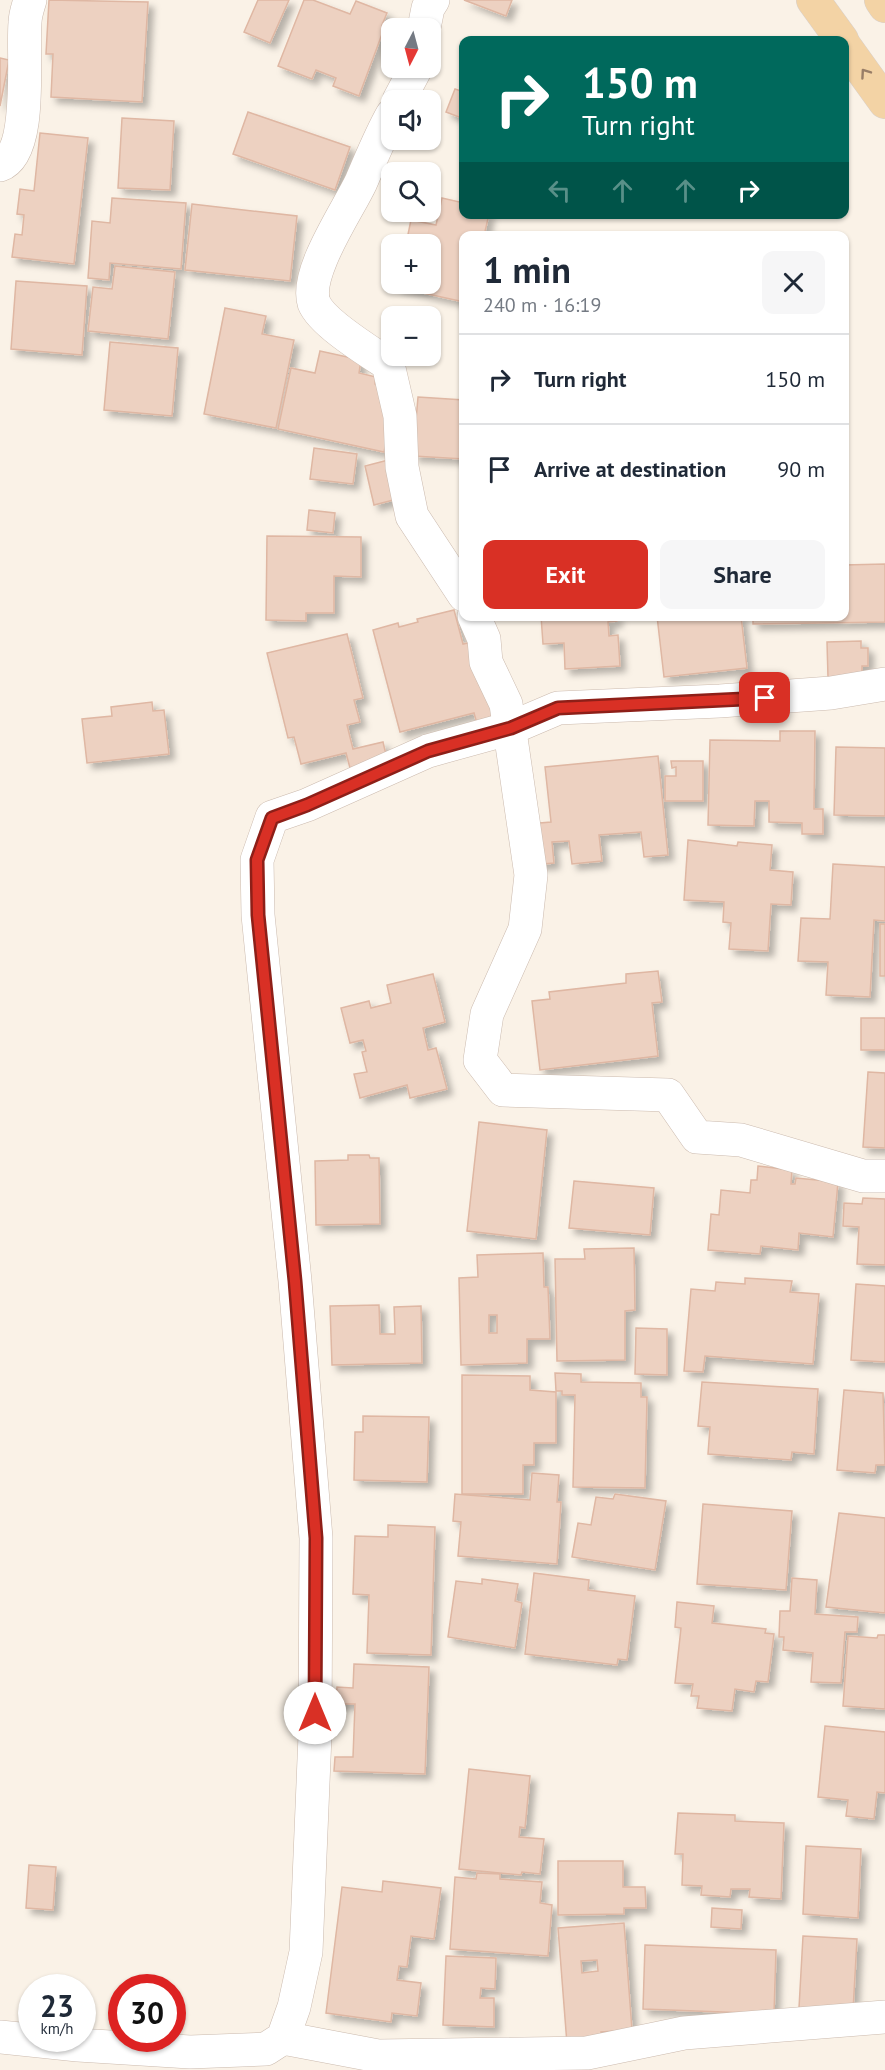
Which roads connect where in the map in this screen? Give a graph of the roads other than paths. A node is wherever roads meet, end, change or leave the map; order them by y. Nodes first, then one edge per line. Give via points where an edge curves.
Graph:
1 (30, 0) edge
2 (433, 0) edge
3 (813, 0) edge
4 (881, 0) edge
5 (885, 6) edge
6 (426, 18) edge
7 (839, 36) edge
8 (849, 52) edge
9 (885, 102) edge
10 (381, 139) edge
11 (0, 165) edge
12 (459, 587) edge
13 (476, 621) edge
14 (885, 684) edge
15 (511, 728) junction
16 (885, 1176) edge
17 (885, 2017) edge
18 (0, 2037) edge
19 (283, 2038) junction

1 - 11 street via 25,22 25,87 18,146
2 - 6 street
3 - 7 main road
4 - 5 main road
9 -> 8 main road
10 - 12 street via 312,284 315,305 337,329 388,364 400,416 402,467 412,516
13 - 15 street via 484,639 486,662 506,704
14 - 15 street via 798,696 558,708
15 - 16 street via 531,875 525,929 487,1014 480,1060 503,1090 668,1095 698,1137 741,1140 863,1176
15 - 19 street via 428,751 272,818 257,860 258,915 316,1538 315,1735 306,1952
17 - 19 street via 684,2033 586,2053 378,2056
18 - 19 street via 210,2052 266,2049

